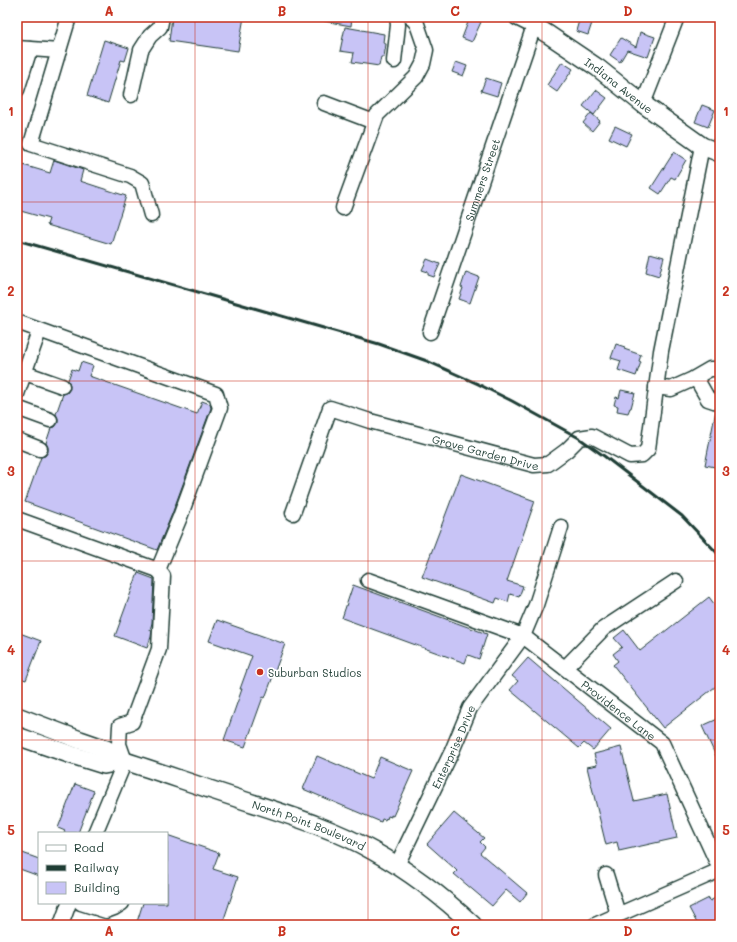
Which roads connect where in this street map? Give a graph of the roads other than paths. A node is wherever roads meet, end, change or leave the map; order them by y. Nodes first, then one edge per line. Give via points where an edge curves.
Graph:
1 (69, 17) edge
2 (162, 17) edge
3 (397, 17) edge
4 (411, 17) edge
5 (677, 17) edge
6 (529, 21) edge
7 (24, 49) edge
8 (59, 51) junction
9 (394, 61) dead end
10 (17, 90) edge
11 (131, 95) dead end
12 (324, 103) dead end
13 (643, 104) junction
14 (374, 122) junction
15 (702, 146) junction
16 (720, 153) edge
17 (343, 208) dead end
18 (151, 215) dead end
19 (17, 322) edge
20 (39, 331) junction
21 (430, 332) dead end
22 (720, 369) edge
23 (25, 372) junction
24 (696, 378) junction
25 (62, 386) dead end
26 (656, 387) junction
27 (17, 394) edge
28 (720, 402) edge
29 (17, 408) edge
30 (50, 420) dead end
31 (17, 440) edge
32 (40, 449) dead end
33 (293, 513) dead end
34 (17, 519) edge
35 (561, 527) dead end
36 (158, 570) junction
37 (368, 580) dead end
38 (676, 581) dead end
39 (523, 636) junction
40 (565, 668) junction
41 (17, 716) edge
42 (17, 736) edge
43 (124, 761) junction
44 (95, 832) edge
45 (397, 865) junction
46 (720, 870) edge
47 (606, 875) dead end
48 (69, 904) edge
49 (84, 904) edge
50 (120, 904) edge
51 (618, 914) junction
52 (61, 925) edge
53 (473, 925) edge
54 (594, 925) edge

1 - 8 street
2 - 11 street via 160,27 141,50
3 - 9 street
4 - 14 street via 417,24 426,50 423,64 416,77 377,115
5 - 13 street
6 - 13 main road, Indiana Avenue via 598,68
6 - 21 street, Summers Street
7 - 8 street
7 - 10 street
8 - 18 street via 31,144 142,182
12 - 14 street
13 - 15 main road, Indiana Avenue
14 - 17 street
15 - 16 main road, Indiana Avenue
15 - 26 street, Grove Garden Drive
19 - 20 street
20 - 23 street
20 - 36 street via 216,394 220,408
22 - 24 street via 710,369
23 - 25 street
23 - 27 street
24 - 26 street via 671,388
24 - 28 street via 708,399
26 - 33 street, Grove Garden Drive via 648,449 642,455 630,456 592,436 578,438 548,464 534,465 330,408
29 - 30 street
31 - 32 street
34 - 36 street
35 - 39 street, Enterprise Drive via 536,606
36 - 43 street via 163,576 159,649 132,722 120,726 119,744
37 - 39 street, Providence Lane
38 - 40 street via 603,629
39 - 40 street, Providence Lane
39 - 45 street, Enterprise Drive via 470,708
40 - 46 street, Providence Lane via 662,743
41 - 43 main road, North Point Boulevard via 106,749
42 - 43 main road, North Point Boulevard via 104,764
43 - 44 street
43 - 45 main road, North Point Boulevard via 319,826 360,844
45 - 53 main road, North Point Boulevard
46 - 51 street, Providence Lane
47 - 51 street
48 - 52 street
49 - 50 street via 106,911
51 - 54 street, Providence Lane

